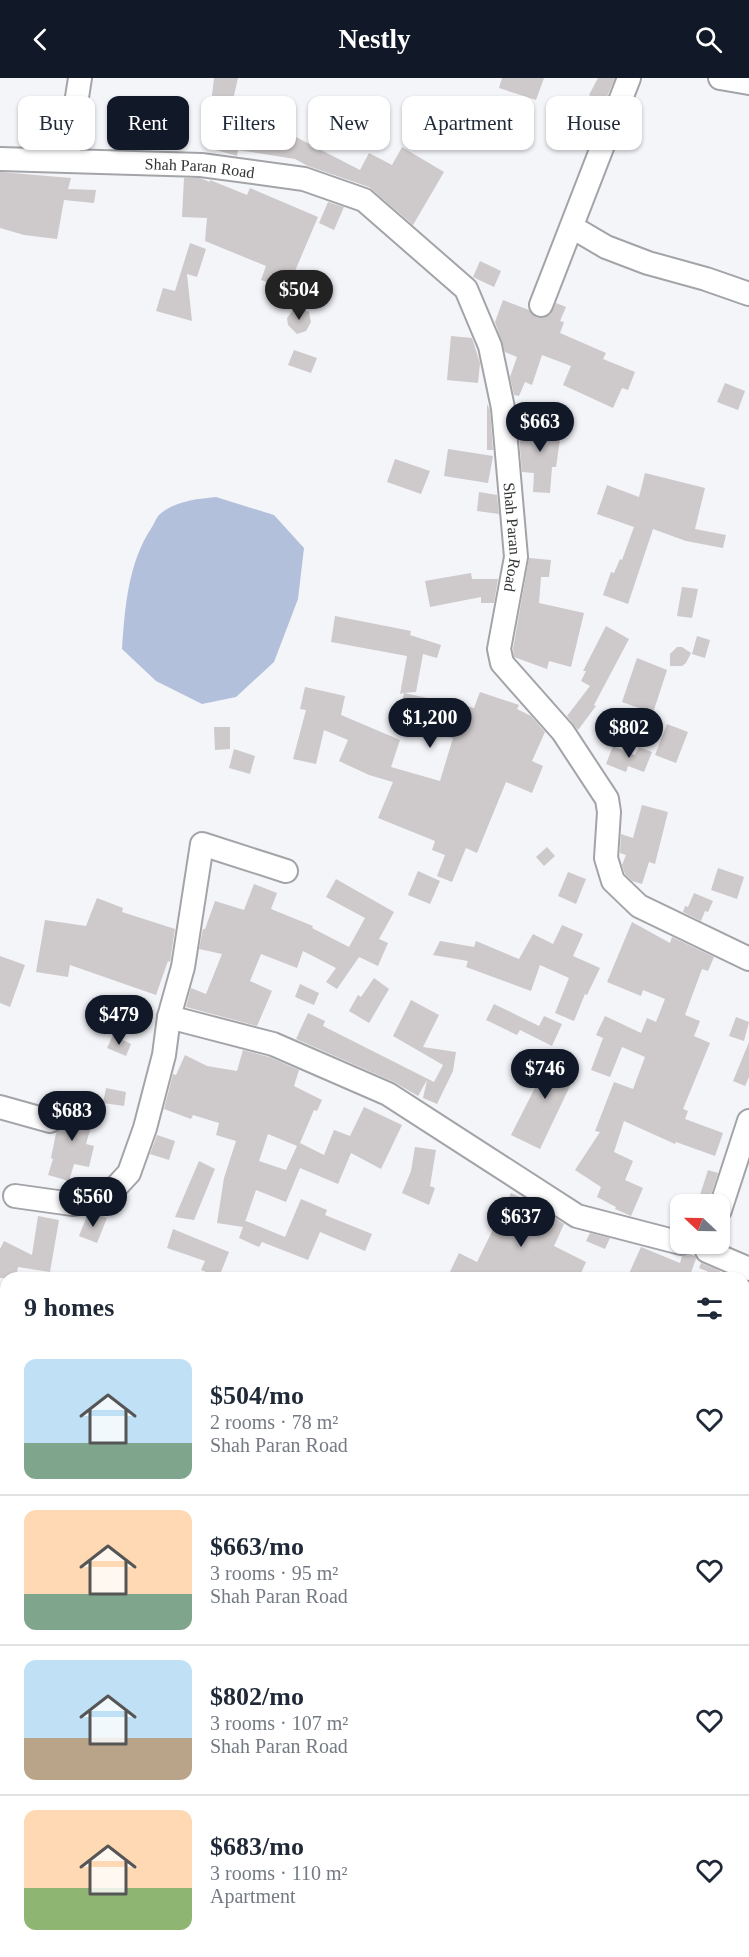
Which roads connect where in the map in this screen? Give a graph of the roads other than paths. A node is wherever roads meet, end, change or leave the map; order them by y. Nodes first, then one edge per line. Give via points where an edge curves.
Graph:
1 (80, 78) edge
2 (629, 78) edge
3 (720, 78) edge
4 (749, 83) edge
5 (0, 159) edge
6 (67, 161) junction
7 (572, 227) junction
8 (749, 294) edge
9 (541, 305) dead end
10 (286, 871) dead end
11 (749, 959) edge
12 (169, 1017) junction
13 (0, 1107) edge
14 (50, 1121) dead end
15 (749, 1121) edge
16 (725, 1194) edge
17 (15, 1196) dead end
18 (670, 1240) edge
19 (721, 1254) edge
20 (749, 1269) edge

1 - 6 street
2 - 7 street
3 - 4 street
5 - 6 street, Shah Paran Road
6 - 11 street, Shah Paran Road via 201,165 304,179 364,200 466,289 490,346 503,408 516,557 499,649 502,663 563,732 607,799 606,858 613,881 639,906
7 - 8 street via 637,259
7 - 9 street
10 - 12 street via 202,844 183,968
12 - 17 street via 164,1055 129,1173 104,1200 72,1204
12 - 18 street via 273,1044 388,1094 577,1216
13 - 14 street
15 - 16 street
19 - 20 street

